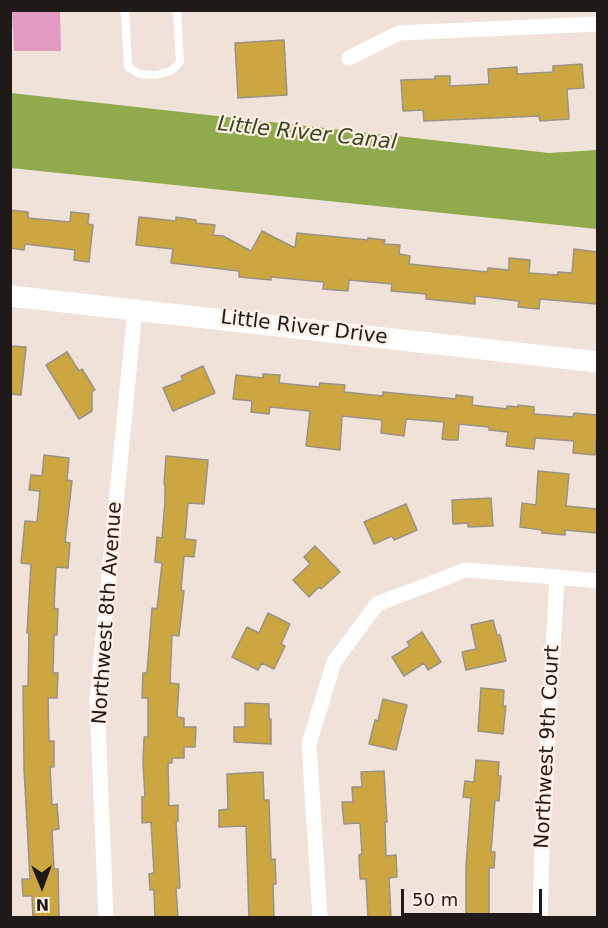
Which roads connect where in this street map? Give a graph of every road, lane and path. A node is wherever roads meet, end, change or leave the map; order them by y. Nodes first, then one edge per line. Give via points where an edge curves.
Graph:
1 (124, 10) edge
2 (177, 10) edge
3 (597, 24) edge
4 (349, 58) dead end
5 (10, 296) edge
6 (135, 309) junction
7 (597, 362) edge
8 (557, 577) junction
9 (597, 581) edge
10 (106, 918) edge
11 (320, 918) edge
12 (540, 918) edge

1 - 2 lane via 128,67 139,74 156,75 171,71 180,62
3 - 4 street via 399,33
5 - 6 street, Little River Drive
6 - 7 street, Little River Drive
6 - 10 street, Northwest 8th Avenue via 97,699
8 - 9 street
8 - 11 street via 466,570 377,604 334,662 309,744
8 - 12 street, Northwest 9th Court

